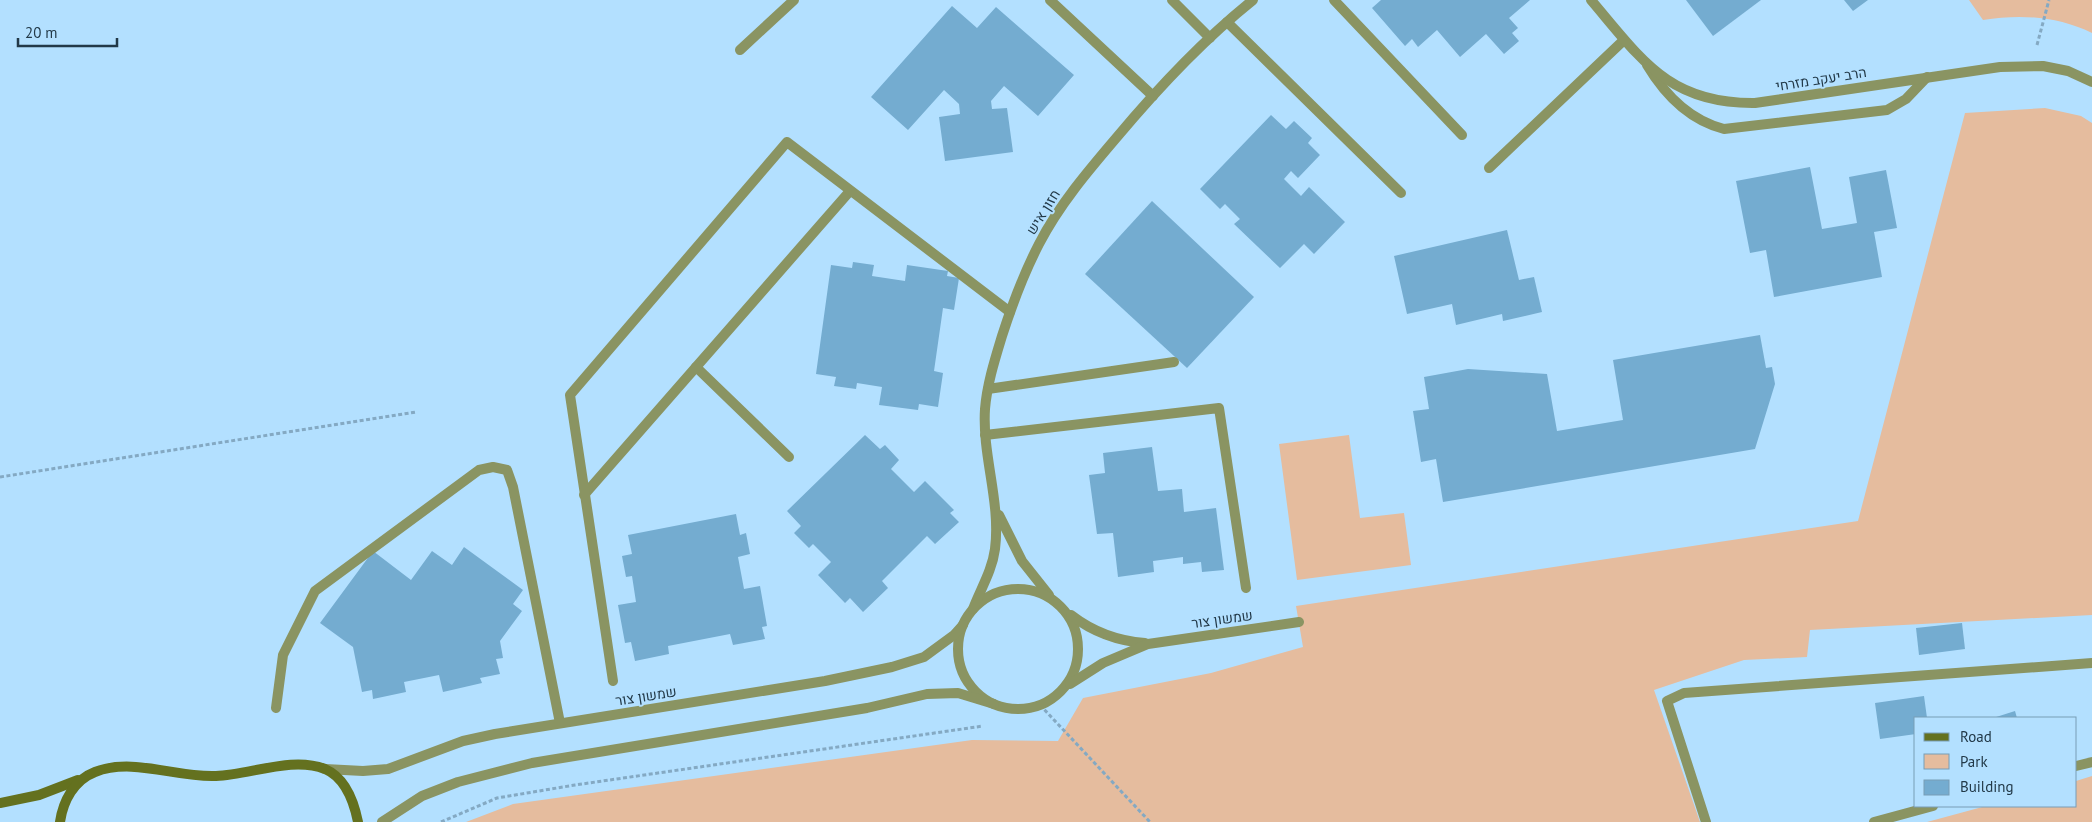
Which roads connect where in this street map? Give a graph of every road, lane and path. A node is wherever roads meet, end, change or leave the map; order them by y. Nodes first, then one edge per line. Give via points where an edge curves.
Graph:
1 (794, 0) edge
2 (1050, 0) edge
3 (1172, 0) edge
4 (1252, 0) edge
5 (1334, 0) edge
6 (1591, 0) edge
7 (2050, 0) edge
8 (1228, 22) junction
9 (1210, 38) junction
10 (1624, 40) junction
11 (740, 50) dead end
12 (1646, 64) junction
13 (2030, 66) junction
14 (1927, 77) junction
15 (2092, 82) edge
16 (1153, 96) junction
17 (1462, 135) dead end
18 (1489, 168) dead end
19 (850, 191) junction
20 (1401, 193) dead end
21 (1010, 312) junction
22 (1174, 362) dead end
23 (696, 367) junction
24 (988, 389) junction
25 (416, 412) dead end
26 (985, 435) junction
27 (789, 456) dead end
28 (0, 477) edge
29 (584, 495) junction
30 (994, 500) junction
31 (1246, 588) dead end
32 (1051, 598) junction
33 (973, 609) junction
34 (1065, 610) junction
35 (1299, 622) dead end
36 (963, 624) junction
37 (1148, 644) junction
38 (2092, 663) edge
39 (613, 681) dead end
40 (1060, 692) junction
41 (994, 704) junction
42 (1040, 705) junction
43 (276, 708) dead end
44 (560, 723) junction
45 (983, 726) dead end
46 (2092, 762) edge
47 (2077, 766) edge
48 (324, 769) junction
49 (86, 776) junction
50 (0, 803) edge
51 (1929, 807) edge
52 (60, 822) edge
53 (358, 822) edge
54 (382, 822) edge
55 (441, 822) edge
56 (1150, 822) edge
57 (1706, 822) edge
58 (1874, 822) edge

1 - 11 street
2 - 16 street
3 - 9 street
4 - 8 street, חזון איש
5 - 17 street
6 - 10 street, הרב יעקב מזרחי
7 - 13 path
8 - 9 street, חזון איש
8 - 20 street
9 - 16 street, חזון איש
10 - 12 street, הרב יעקב מזרחי
10 - 18 street
12 - 14 street, הרב יעקב מזרחי via 1686,91 1728,103 1755,103
12 - 14 street via 1682,109 1702,122 1724,128 1887,110 1906,99
13 - 14 street, הרב יעקב מזרחי
13 - 15 street, הרב יעקב מזרחי via 2068,72
16 - 21 street, חזון איש via 1090,168 1061,207 1039,244
19 - 21 street
19 - 23 street
19 - 29 street via 787,142 570,396
21 - 24 street, חזון איש
22 - 24 street
23 - 27 street
23 - 29 street
24 - 26 street, חזון איש
25 - 28 path
26 - 30 street, חזון איש
26 - 31 street via 1219,408
29 - 39 street
30 - 32 street, חזון איש via 1015,550
30 - 33 street, חזון איש via 993,560
32 - 33 street via 1034,590 1006,590 988,597
32 - 34 street
33 - 36 street
34 - 37 street, שמשון צור via 1101,633
34 - 40 street via 1075,627 1079,656 1074,673
35 - 37 street, שמשון צור
36 - 41 street via 958,651 962,670 972,687
36 - 44 street, שמשון צור via 934,650 906,664 825,681
37 - 40 street, שמשון צור via 1103,663
38 - 57 street via 1684,693 1667,701
40 - 42 street
41 - 42 street via 1012,709
41 - 54 street via 958,693 927,694 868,708 532,763 458,782 416,799
42 - 56 path
43 - 44 street via 283,655 315,591 479,470 493,467 507,470 513,488
44 - 48 street, שמשון צור via 463,741 388,769
45 - 55 path via 497,798
46 - 47 street
48 - 49 main road via 282,766 214,776 122,767 106,768
48 - 53 main road via 346,787
49 - 50 main road via 59,789
49 - 52 main road via 64,804
51 - 58 street

